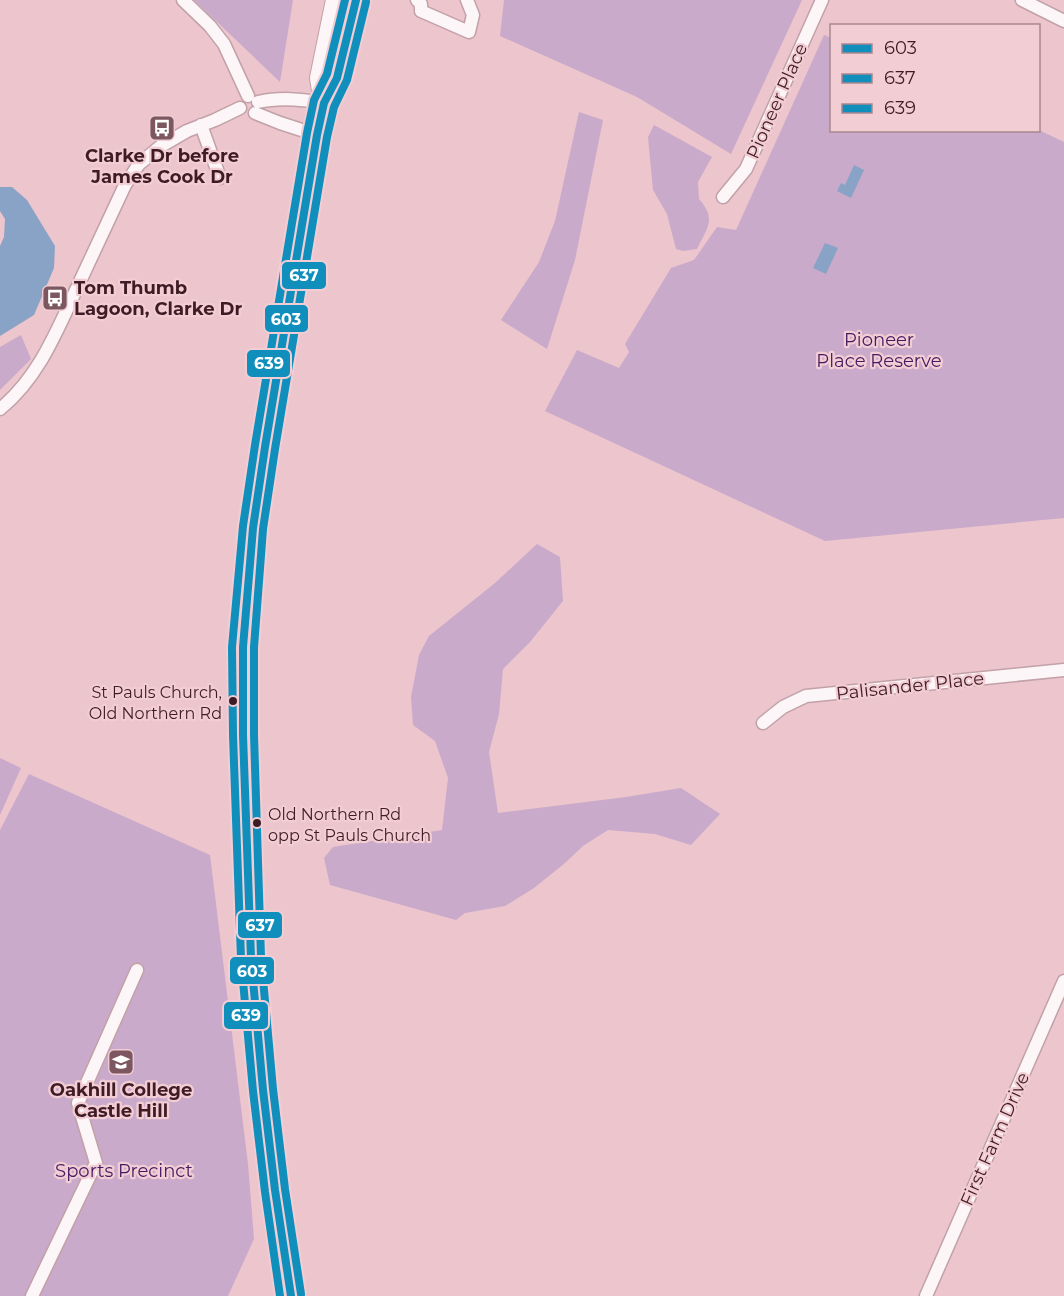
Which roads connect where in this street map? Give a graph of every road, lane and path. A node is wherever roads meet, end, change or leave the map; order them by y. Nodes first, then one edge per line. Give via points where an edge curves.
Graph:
1 (183, 0) edge
2 (336, 0) edge
3 (356, 0) edge
4 (417, 0) edge
5 (467, 0) edge
6 (822, 0) edge
7 (1022, 0) edge
8 (1064, 21) edge
9 (324, 103) junction
10 (254, 104) junction
11 (201, 125) junction
12 (317, 135) junction
13 (220, 178) dead end
14 (723, 197) dead end
15 (0, 409) edge
16 (1064, 670) edge
17 (764, 723) dead end
18 (137, 970) dead end
19 (1064, 981) edge
20 (32, 1296) edge
21 (291, 1296) edge
22 (926, 1296) edge

1 - 10 street via 224,44
2 - 9 main road via 320,78
3 - 9 main road via 337,78
4 - 5 street via 421,11 470,32 473,15
6 - 14 street, Pioneer Place via 747,169
7 - 8 street
9 - 10 street via 274,98
9 - 12 main road
10 - 11 street via 245,97 240,108
10 - 12 street via 280,123
11 - 13 street
11 - 15 street via 161,146 139,164 125,185 48,349 14,398
12 - 21 main road via 253,528 243,648 251,958 264,1101
16 - 17 street, Palisander Place via 806,696 783,707
18 - 20 street via 78,1103 96,1162
19 - 22 street, First Farm Drive

